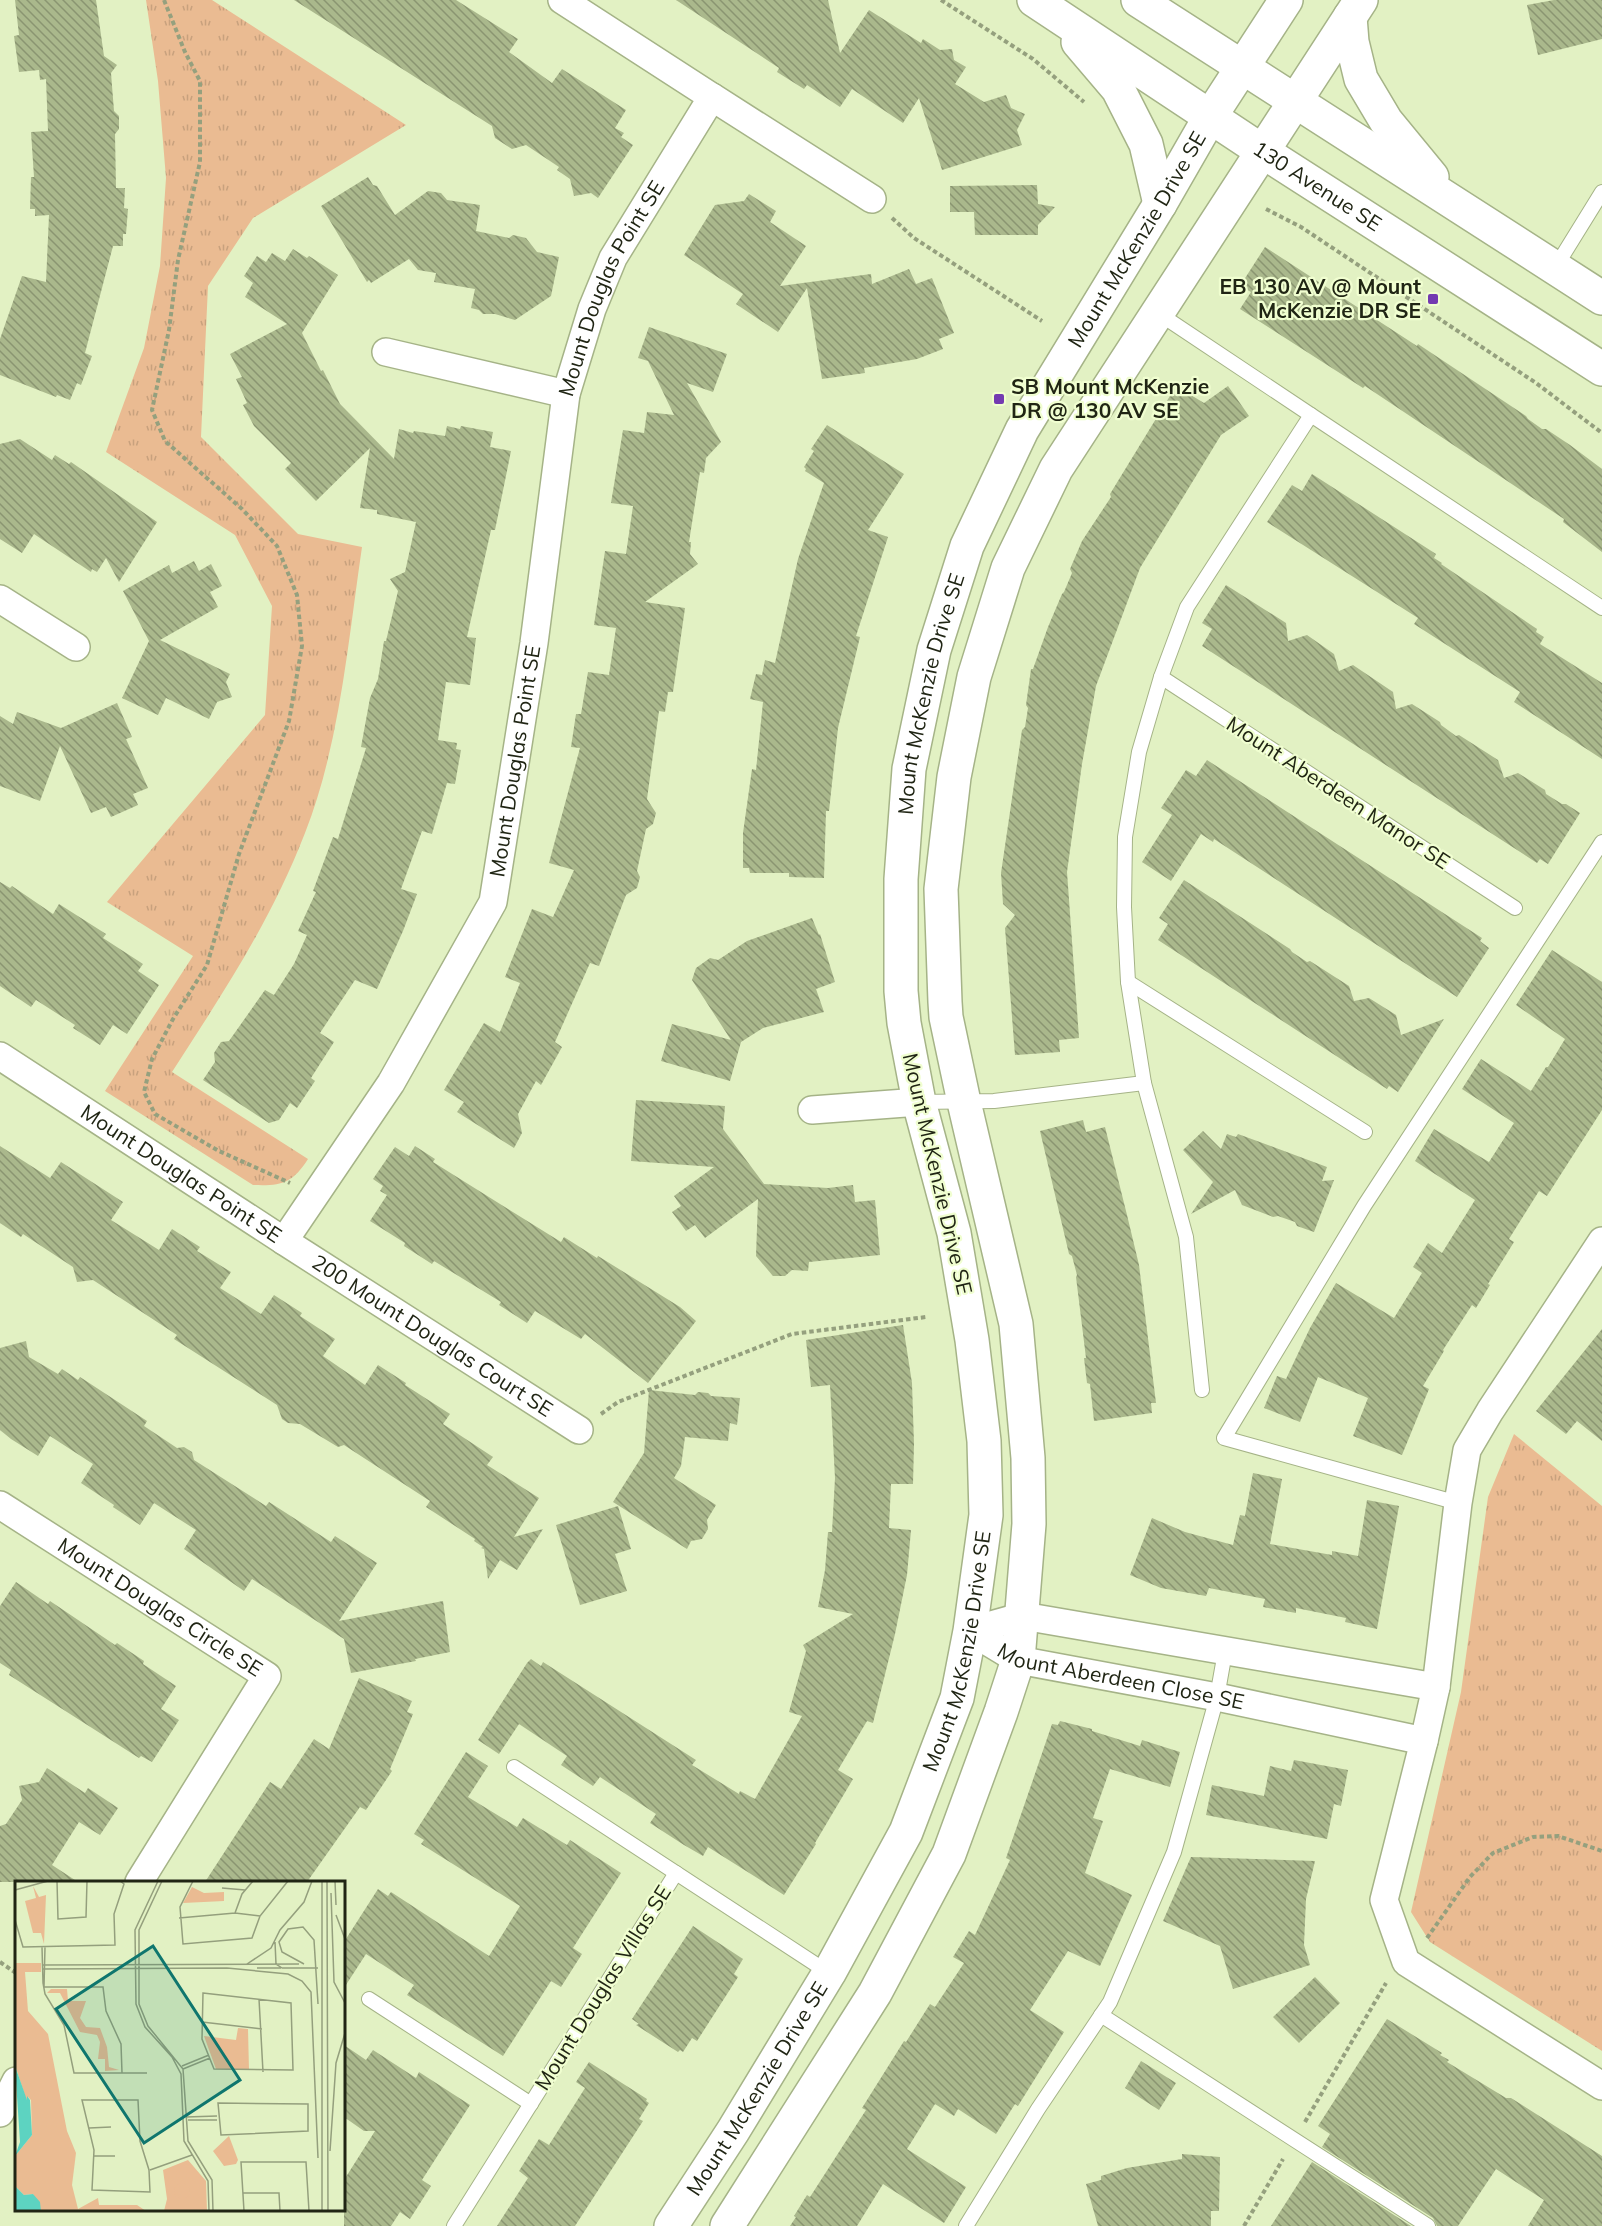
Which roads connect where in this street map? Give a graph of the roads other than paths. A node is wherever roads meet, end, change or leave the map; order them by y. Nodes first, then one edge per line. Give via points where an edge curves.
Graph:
1 (562, 0) edge
2 (1138, 0) edge
3 (1286, 0) edge
4 (1043, 6) edge
5 (1356, 8) edge
6 (1242, 67) junction
7 (712, 97) junction
8 (1296, 100) junction
9 (1210, 117) junction
10 (1262, 151) junction
11 (1602, 192) edge
12 (872, 199) road end
13 (1450, 200) junction
14 (1160, 204) junction
15 (1555, 268) junction
16 (1602, 298) edge
17 (1157, 312) junction
18 (386, 352) dead end
19 (1602, 369) edge
20 (566, 394) junction
21 (1311, 415) junction
22 (0, 599) edge
23 (1602, 608) edge
24 (76, 647) dead end
25 (1161, 678) junction
26 (1602, 842) edge
27 (1515, 908) dead end
28 (1128, 982) junction
29 (0, 1056) edge
30 (1144, 1083) junction
31 (919, 1102) junction
32 (964, 1102) junction
33 (812, 1110) dead end
34 (1365, 1132) dead end
35 (284, 1241) junction
36 (1599, 1253) edge
37 (1202, 1390) dead end
38 (579, 1430) road end
39 (1458, 1503) junction
40 (0, 1505) edge
41 (1023, 1616) junction
42 (970, 1631) junction
43 (1225, 1652) junction
44 (1018, 1660) junction
45 (1436, 1687) junction
46 (1217, 1697) junction
47 (1424, 1742) junction
48 (514, 1767) dead end
49 (676, 1873) junction
50 (140, 1881) edge
51 (829, 1973) junction
52 (369, 1999) dead end
53 (1101, 2015) junction
54 (15, 2083) edge
55 (1602, 2086) edge
56 (531, 2104) junction
57 (0, 2113) edge
58 (454, 2226) edge
59 (671, 2226) edge
60 (727, 2226) edge
61 (966, 2226) edge
62 (1428, 2226) edge

1 - 7 street
2 - 6 street
3 - 6 street, Mount McKenzie Drive SE
4 - 9 street, 130 Avenue SE
4 - 14 street via 1118,89 1146,144
5 - 8 street, Mount McKenzie Drive SE
5 - 13 street via 1352,42 1361,79 1386,121
6 - 8 street
6 - 9 street, Mount McKenzie Drive SE
7 - 12 street
7 - 20 street, Mount Douglas Point SE via 613,258 592,309
8 - 10 street, Mount McKenzie Drive SE
8 - 13 street
9 - 10 street, 130 Avenue SE
9 - 14 street, Mount McKenzie Drive SE
10 - 17 street, Mount McKenzie Drive SE
10 - 19 street, 130 Avenue SE
11 - 15 lane
13 - 15 street
14 - 31 street, Mount McKenzie Drive SE via 1022,430 967,546 934,650 909,769 901,879 901,991
15 - 16 street
17 - 21 lane
17 - 32 street, Mount McKenzie Drive SE via 1056,469 1008,568 974,677 954,777 941,889 946,1017
18 - 20 street
20 - 35 street, Mount Douglas Point SE via 534,643 493,902 391,1083
21 - 23 lane
21 - 25 lane via 1187,607
22 - 24 street
25 - 27 lane, Mount Aberdeen Manor SE
25 - 28 lane via 1139,752 1125,837
26 - 39 lane via 1364,1206 1224,1438
28 - 30 lane
28 - 34 lane
29 - 35 street, Mount Douglas Point SE
30 - 32 lane
30 - 37 lane via 1186,1237
31 - 32 lane
31 - 33 street
31 - 42 street, Mount McKenzie Drive SE via 954,1233 984,1441 986,1515
32 - 41 street, Mount McKenzie Drive SE via 1016,1324 1028,1458 1029,1524
35 - 38 street, 200 Mount Douglas Court SE
36 - 39 street via 1467,1450
39 - 45 street
40 - 50 street, Mount Douglas Circle SE via 267,1676
41 - 42 street, Mount Aberdeen Close SE
41 - 43 street, Mount Aberdeen Close SE
41 - 44 street, Mount McKenzie Drive SE
42 - 44 street, Mount Aberdeen Close SE
42 - 51 street, Mount McKenzie Drive SE via 957,1698 906,1832
43 - 45 street, Mount Aberdeen Close SE
43 - 46 lane
44 - 46 street, Mount Aberdeen Close SE
44 - 60 street, Mount McKenzie Drive SE via 949,1854 876,1993
45 - 47 street
46 - 47 street, Mount Aberdeen Close SE
46 - 53 lane via 1174,1852
47 - 55 street via 1384,1900 1406,1962
48 - 49 lane, Mount Douglas Villas SE
49 - 51 lane, Mount Douglas Villas SE
49 - 56 lane, Mount Douglas Villas SE
51 - 59 street, Mount McKenzie Drive SE
52 - 56 lane, Mount Douglas Villas SE
53 - 61 lane
53 - 62 lane
54 - 57 street
56 - 58 lane, Mount Douglas Villas SE

